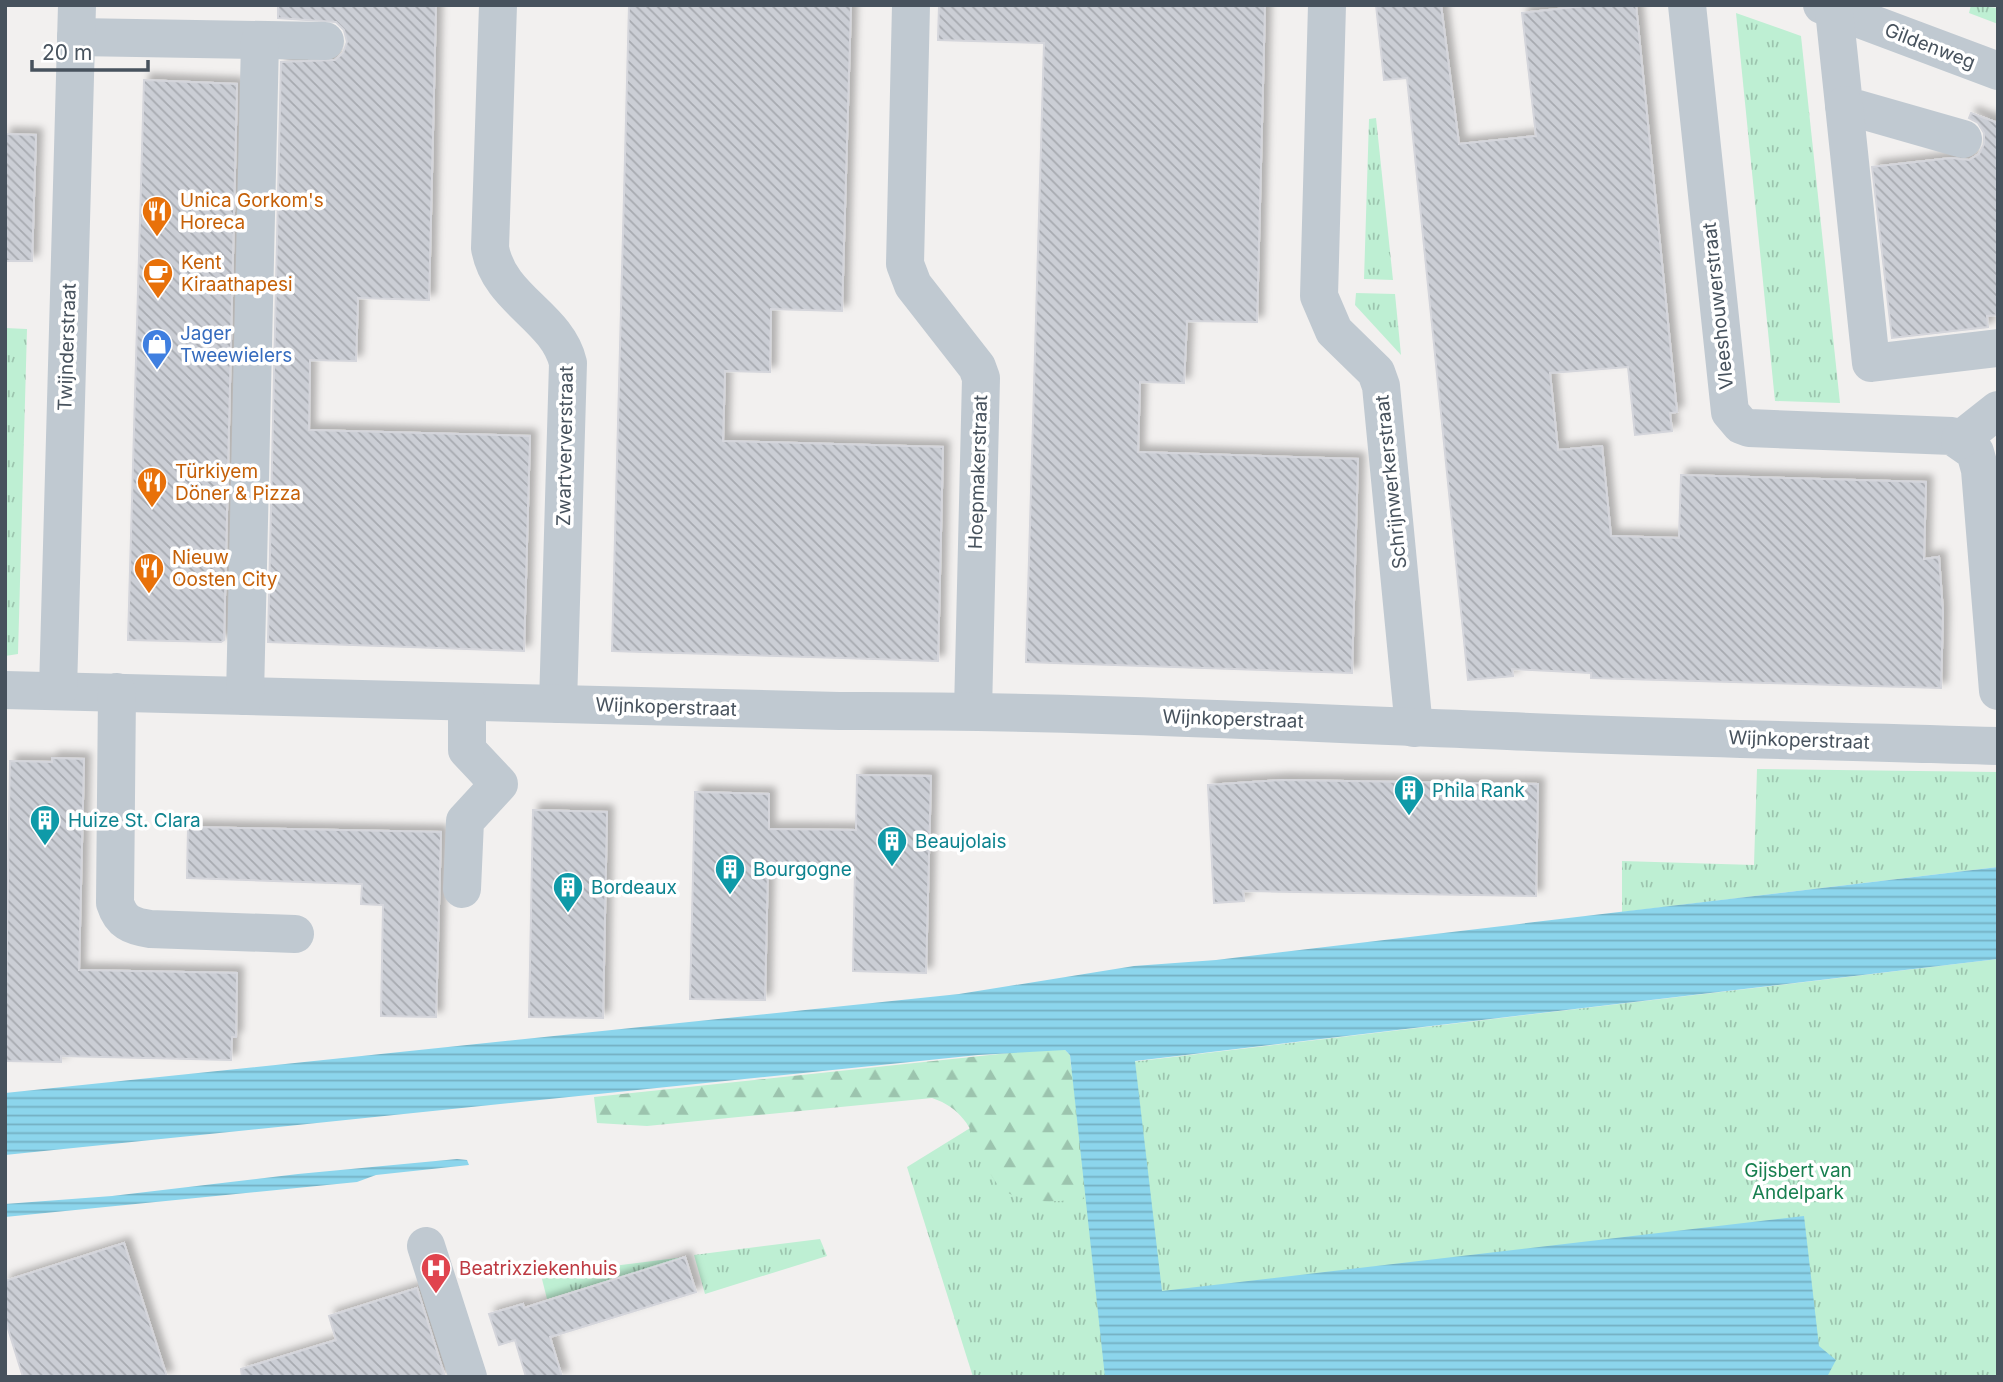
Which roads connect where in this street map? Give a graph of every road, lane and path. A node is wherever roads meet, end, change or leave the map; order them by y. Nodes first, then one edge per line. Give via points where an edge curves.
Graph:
1 (498, 5) edge
2 (911, 5) edge
3 (1327, 5) edge
4 (1687, 5) edge
5 (1828, 7) edge
6 (76, 21) edge
7 (260, 41) junction
8 (325, 41) dead end
9 (1998, 71) edge
10 (1844, 104) junction
11 (1962, 139) dead end
12 (1998, 348) edge
13 (1998, 410) edge
14 (1961, 440) junction
15 (5, 690) edge
16 (58, 690) junction
17 (1998, 691) edge
18 (117, 692) junction
19 (245, 696) junction
20 (467, 702) junction
21 (558, 704) junction
22 (973, 711) junction
23 (1414, 728) junction
24 (1998, 746) edge
25 (462, 889) dead end
26 (295, 934) dead end
27 (426, 1246) dead end
28 (468, 1377) edge

1 - 21 street, Zwartververstraat via 493,262 499,277 559,341 568,363
2 - 22 street, Hoepmakerstraat via 905,264 913,285 981,378
3 - 23 street, Schrijnwerkerstraat via 1319,296 1334,331 1376,372 1381,386
4 - 14 street, Vleeshouwerstraat via 1727,397 1734,419 1760,430 1952,436
5 - 9 street, Gildenweg
5 - 10 street
6 - 7 street
6 - 16 street, Twijnderstraat
7 - 8 street
7 - 19 street
10 - 11 street
10 - 12 street via 1871,363
13 - 14 street
14 - 17 street via 1975,452 1980,470
15 - 16 street, Wijnkoperstraat
16 - 18 street, Wijnkoperstraat
18 - 19 street, Wijnkoperstraat
18 - 26 street via 115,903 119,915 127,924 150,929
19 - 20 street, Wijnkoperstraat
20 - 21 street, Wijnkoperstraat
20 - 25 street via 467,750 499,784 465,821
21 - 22 street, Wijnkoperstraat
22 - 23 street, Wijnkoperstraat
23 - 24 street, Wijnkoperstraat
27 - 28 street

